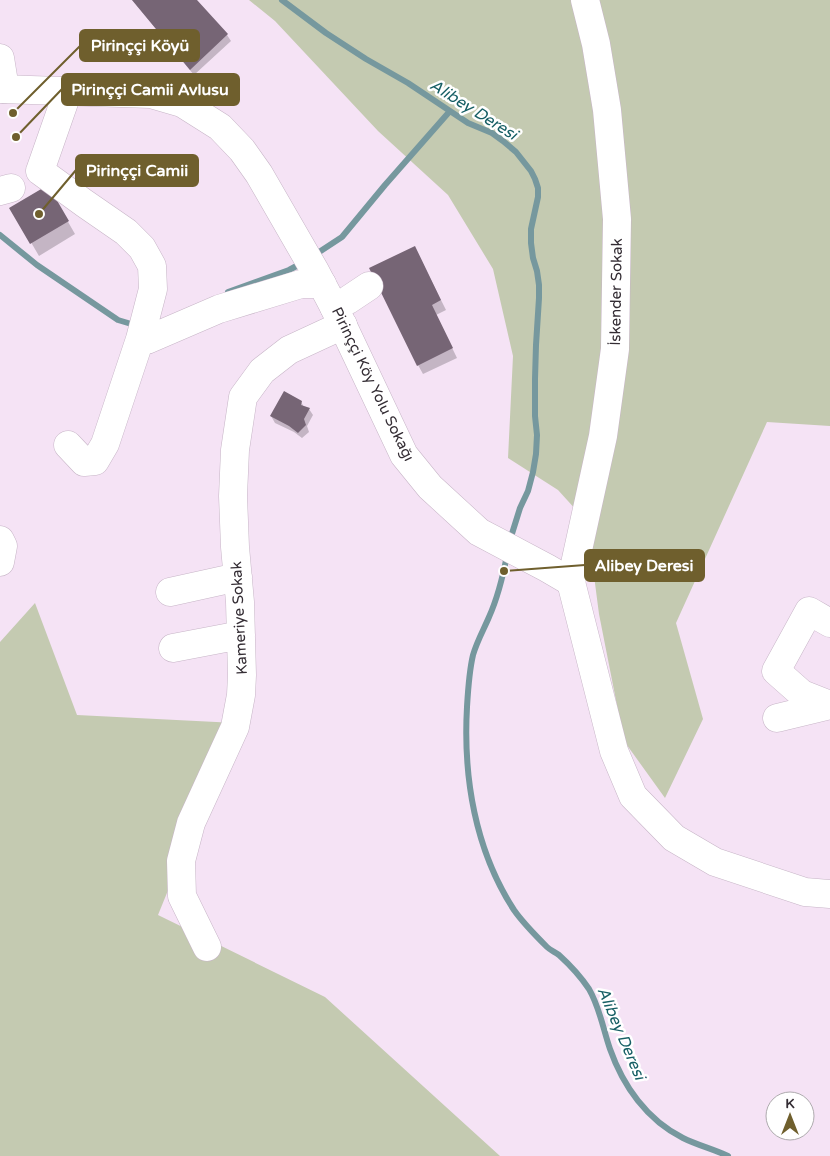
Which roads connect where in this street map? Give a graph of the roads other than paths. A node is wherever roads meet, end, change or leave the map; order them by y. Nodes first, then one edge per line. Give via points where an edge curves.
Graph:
1 (585, 0) edge
2 (0, 58) edge
3 (2, 89) edge
4 (68, 92) junction
5 (18, 183) edge
6 (369, 286) dead end
7 (328, 297) junction
8 (140, 339) junction
9 (68, 445) dead end
10 (0, 540) edge
11 (0, 562) edge
12 (238, 577) junction
13 (571, 582) junction
14 (170, 592) dead end
15 (830, 623) edge
16 (241, 635) junction
17 (173, 648) dead end
18 (830, 705) edge
19 (777, 718) dead end
20 (830, 894) edge
21 (207, 947) dead end

1 - 13 street, İskender Sokak via 607,110 617,219 615,329 602,436
2 - 3 street
3 - 4 street, Pirinççi Köy Yolu Sokağı
4 - 5 street
4 - 7 street, Pirinççi Köy Yolu Sokağı via 151,94 182,103 220,127 259,174
5 - 8 street via 84,204 126,232 142,248 152,266 153,289
6 - 7 street, Kameriye Sokak via 348,300
7 - 8 street via 301,284 219,309 147,340
7 - 12 street, Kameriye Sokak via 289,350 262,371 243,397 234,450
7 - 13 street, Pirinççi Köy Yolu Sokağı via 404,455 430,487 479,532
8 - 9 street via 105,444 95,461 84,462
10 - 11 street via 3,546
12 - 14 street
12 - 16 street, Kameriye Sokak
13 - 20 street via 614,751 633,796 674,838 714,862 804,892
15 - 18 street via 809,610 776,671 802,694
16 - 17 street
16 - 21 street, Kameriye Sokak via 241,696 235,727 191,823 181,861 182,896
18 - 19 street

